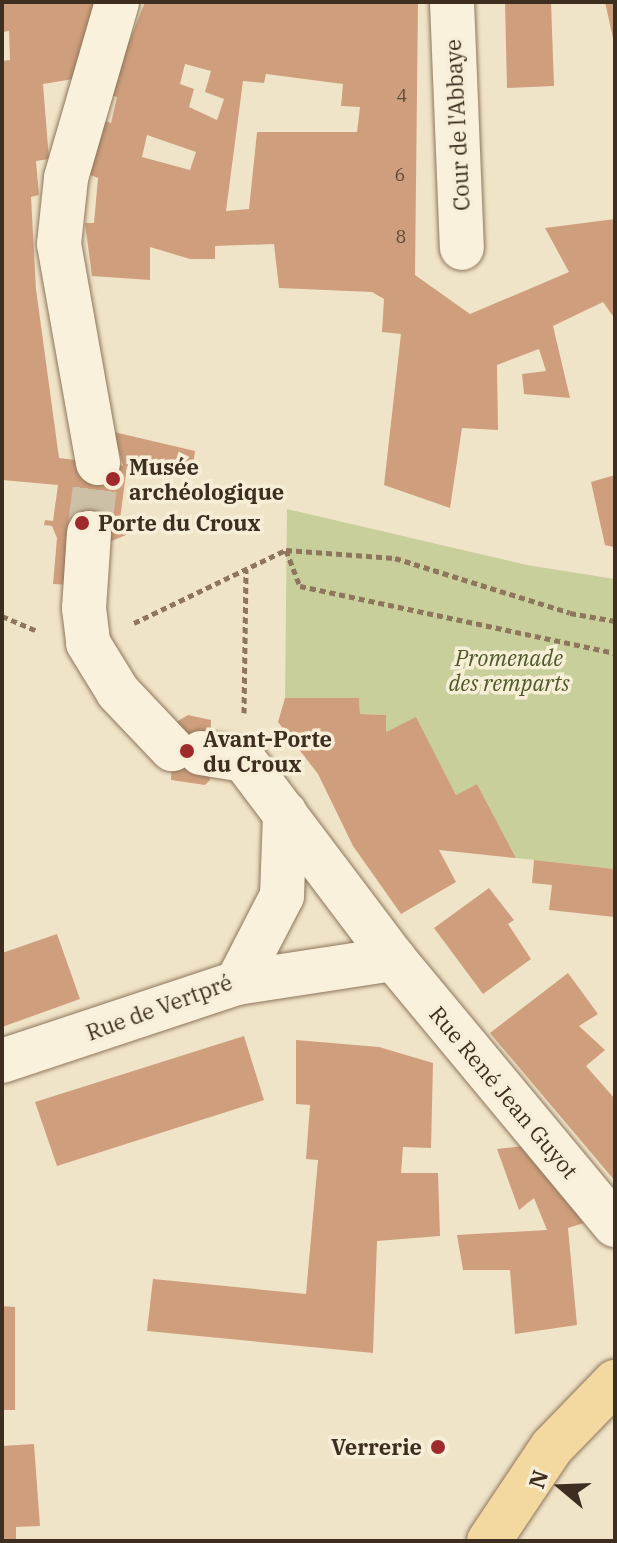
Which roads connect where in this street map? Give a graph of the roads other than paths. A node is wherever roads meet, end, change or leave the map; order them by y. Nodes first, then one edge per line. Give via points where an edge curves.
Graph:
1 (117, 2) edge
2 (452, 2) edge
3 (462, 248) dead end
4 (98, 463) tunnel mouth
5 (89, 533) tunnel mouth
6 (285, 813) junction
7 (394, 959) junction
8 (237, 983) junction
9 (2, 1061) edge
10 (615, 1225) edge
11 (615, 1382) edge
12 (489, 1541) edge

1 - 4 street via 66,178 59,244
2 - 3 street, Cour de l'Abbaye
5 - 6 street, Rue René Jean Guyot via 84,608 88,643 118,692 186,751 244,760
6 - 7 street, Rue René Jean Guyot
6 - 8 street, Rue de Vertpré via 282,896
7 - 8 street
7 - 10 street, Rue René Jean Guyot
8 - 9 street, Rue de Vertpré
11 - 12 main road via 552,1447

